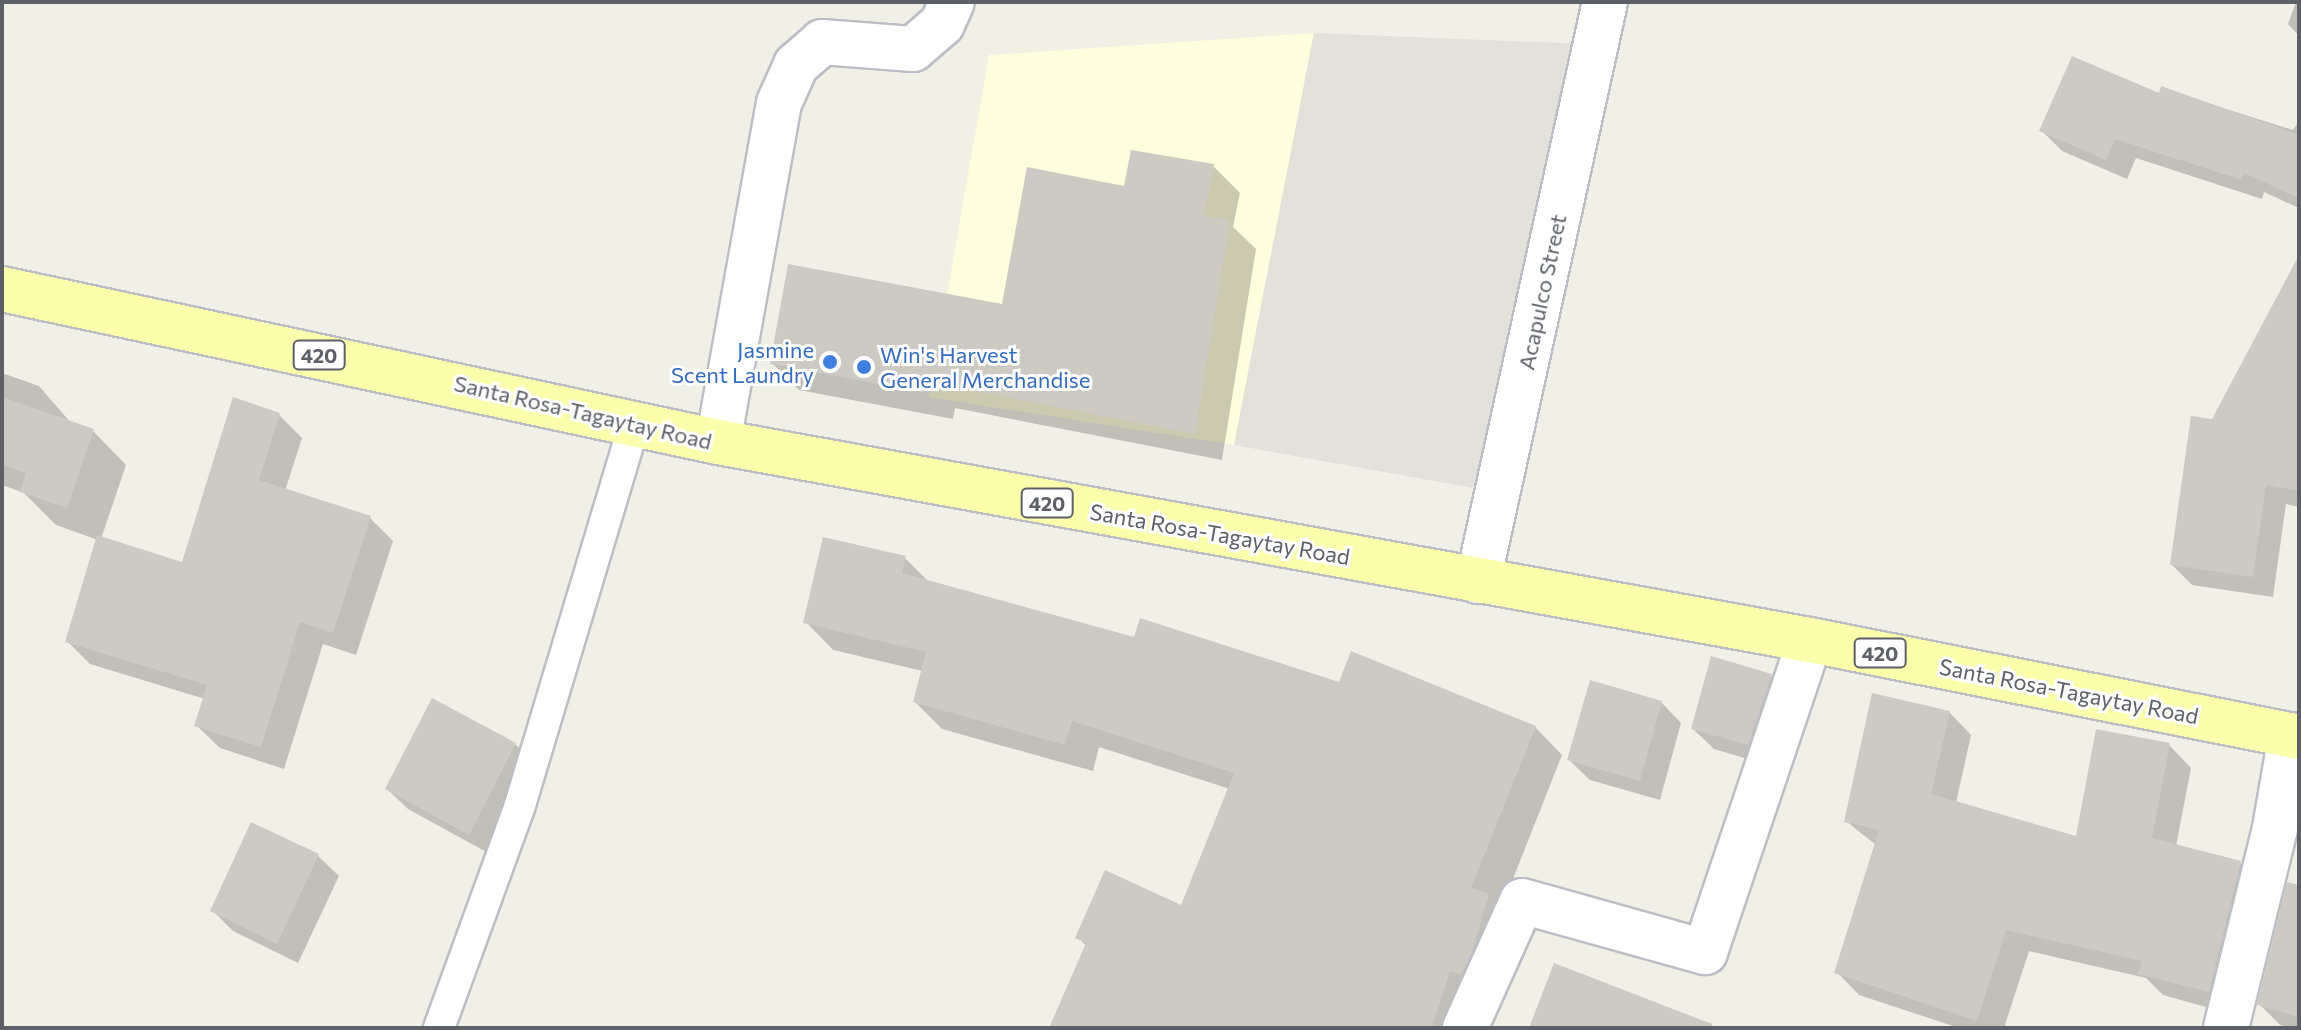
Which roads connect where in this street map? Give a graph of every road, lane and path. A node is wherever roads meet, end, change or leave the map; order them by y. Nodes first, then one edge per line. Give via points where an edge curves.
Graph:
1 (952, 2) edge
2 (1605, 2) edge
3 (2, 289) edge
4 (635, 422) junction
5 (718, 442) junction
6 (1478, 581) junction
7 (1810, 640) junction
8 (2295, 736) edge
9 (439, 1028) edge
10 (1465, 1028) edge
11 (2226, 1028) edge

1 - 5 street via 942,24 913,49 822,42 796,65 779,103
2 - 6 street, Acapulco Street
3 - 4 main road, Santa Rosa-Tagaytay Road / 420
4 - 5 main road, Santa Rosa-Tagaytay Road / 420
4 - 9 lane via 520,805
5 - 6 main road, Santa Rosa-Tagaytay Road / 420
6 - 7 main road, Santa Rosa-Tagaytay Road / 420
7 - 8 main road, Santa Rosa-Tagaytay Road / 420
7 - 10 street via 1705,952 1522,901
8 - 11 street

